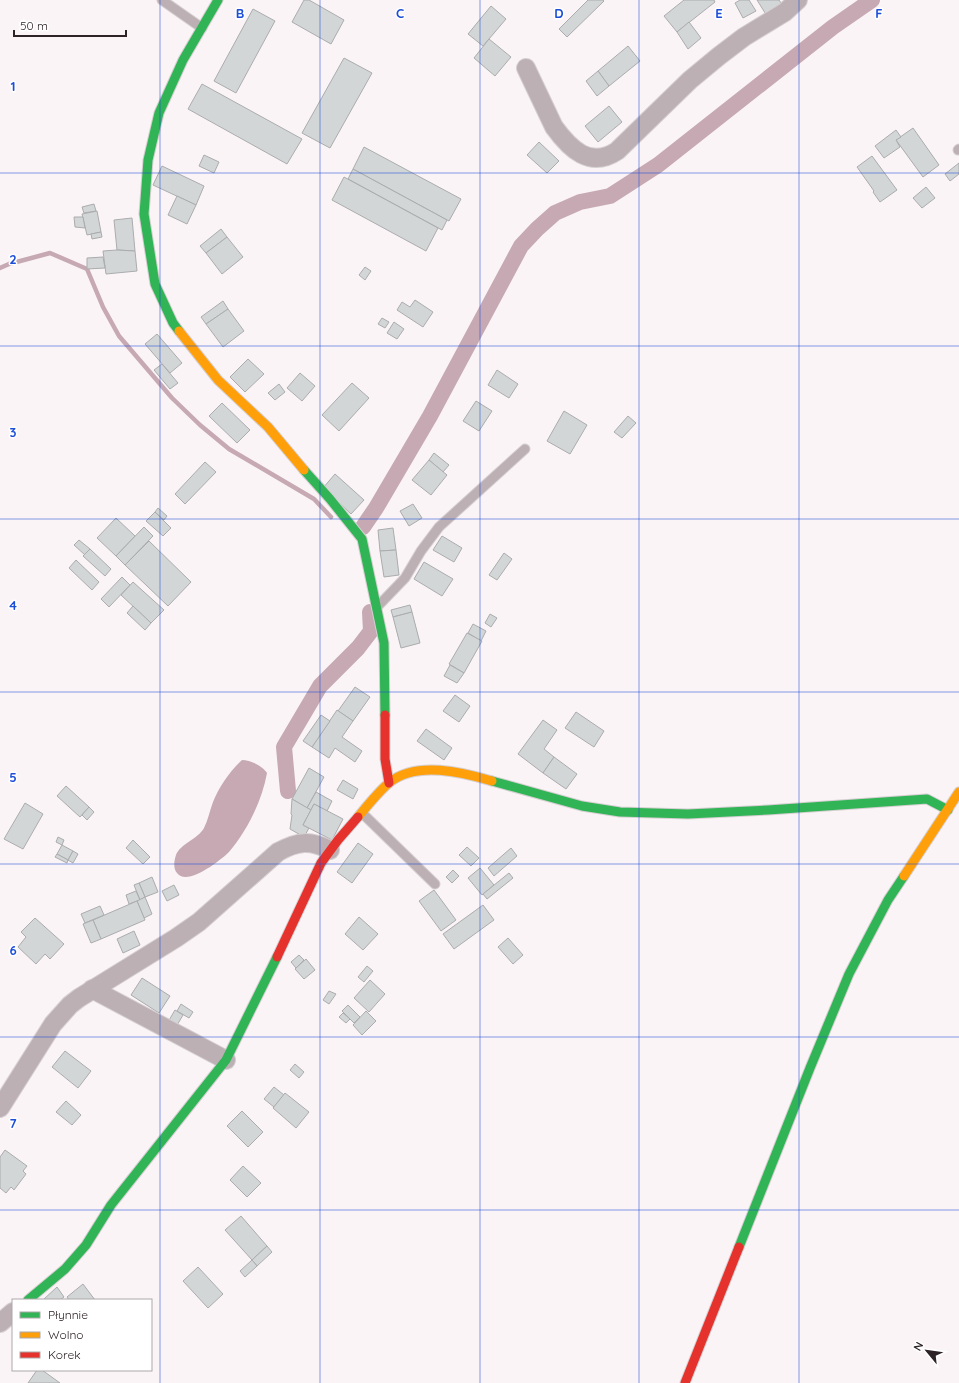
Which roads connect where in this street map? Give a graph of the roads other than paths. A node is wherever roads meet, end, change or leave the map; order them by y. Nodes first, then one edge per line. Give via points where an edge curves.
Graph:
1 (162, 0) edge
2 (218, 0) edge
3 (798, 0) edge
4 (202, 28) junction
5 (526, 68) dead end
6 (525, 449) dead end
7 (377, 608) junction
8 (389, 783) junction
9 (959, 792) edge
10 (959, 800) edge
11 (948, 810) junction
12 (362, 812) junction
13 (330, 850) junction
14 (435, 884) dead end
15 (92, 989) junction
16 (226, 1060) junction
17 (0, 1108) edge
18 (29, 1299) edge
19 (12, 1313) edge
20 (0, 1323) edge
21 (685, 1383) edge

1 - 4 lane
2 - 4 street
3 - 5 street via 785,12 744,36 719,56 690,80 617,151 600,159 580,154 558,133
4 - 7 street via 183,60 159,113 148,160 144,214 155,284 173,322 218,380 268,427 362,539
6 - 7 lane via 439,527 405,578
7 - 8 street via 384,643 385,759
8 - 11 street via 416,772 450,772 476,776 582,806 620,812 703,813 927,799
8 - 12 street
9 - 11 street
10 - 11 street
11 - 21 street via 888,900 849,974
12 - 13 street
12 - 14 lane
13 - 15 street via 304,843 278,852 199,922
13 - 16 street via 314,877
15 - 16 street
15 - 17 street via 70,1005 53,1024
16 - 18 street via 111,1205 86,1245 65,1269
19 - 20 street

